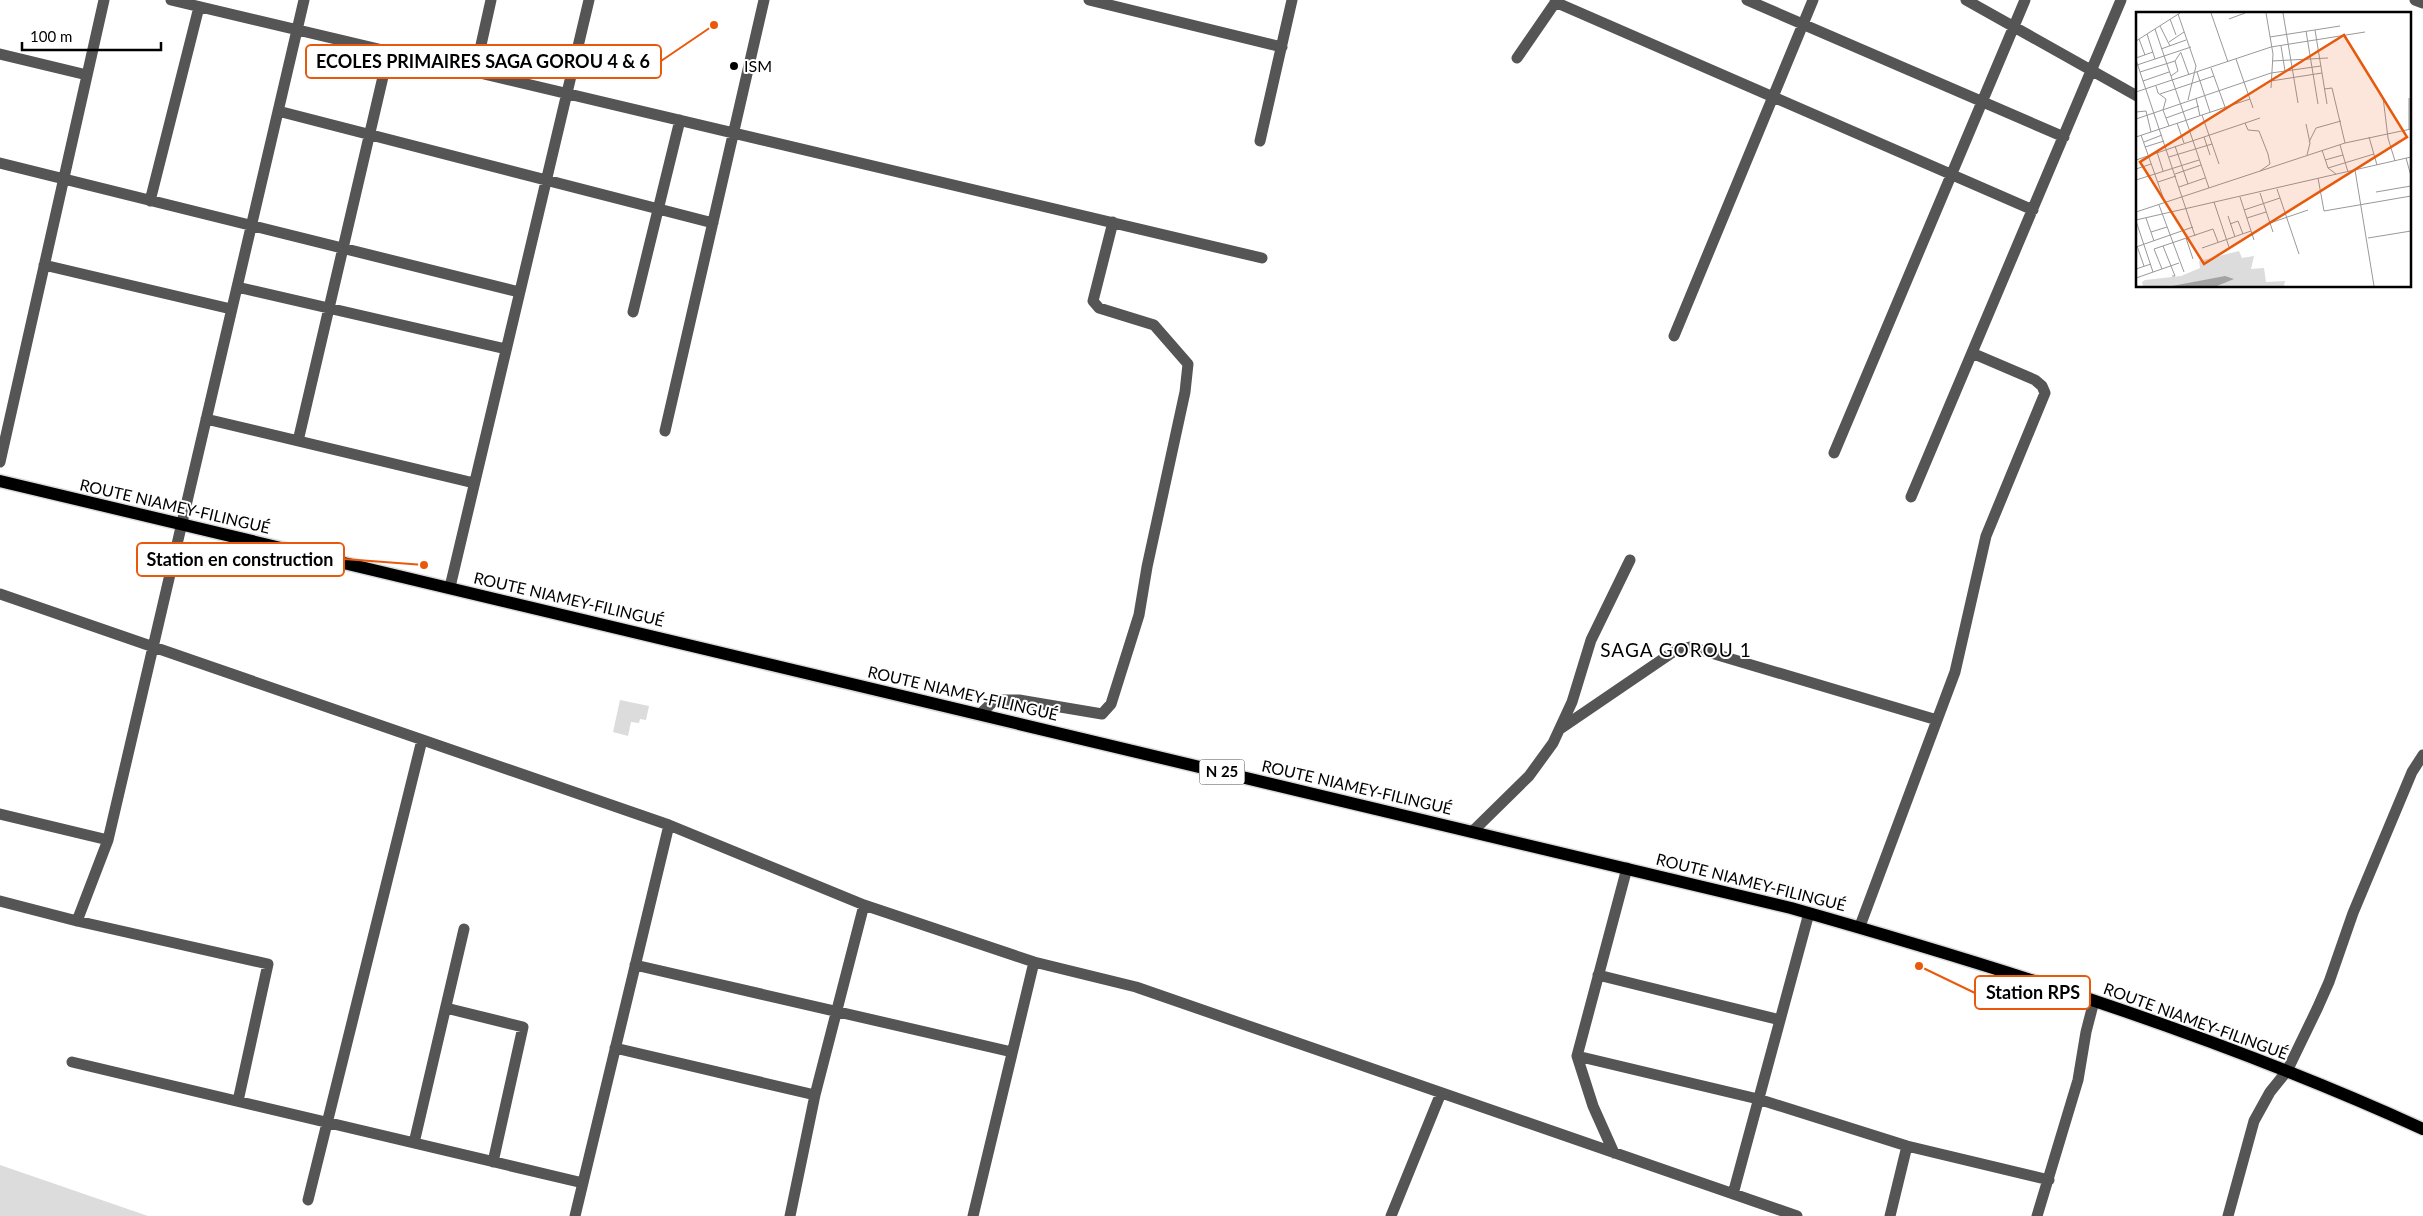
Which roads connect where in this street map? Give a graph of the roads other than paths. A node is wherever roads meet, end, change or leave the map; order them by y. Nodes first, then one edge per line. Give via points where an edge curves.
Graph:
1 (104, 0) edge
2 (171, 0) edge
3 (304, 0) edge
4 (492, 0) edge
5 (589, 0) edge
6 (764, 0) edge
7 (1089, 0) edge
8 (1292, 0) edge
9 (1747, 0) edge
10 (1813, 0) edge
11 (1966, 0) edge
12 (2025, 0) edge
13 (2121, 0) edge
14 (2415, 0) edge
15 (1556, 1) edge
16 (2423, 3) edge
17 (199, 7) junction
18 (1803, 24) junction
19 (2014, 27) junction
20 (297, 30) junction
21 (1282, 47) junction
22 (389, 52) junction
23 (0, 54) edge
24 (1518, 58) dead end
25 (2091, 71) junction
26 (475, 72) junction
27 (87, 75) junction
28 (567, 94) junction
29 (2136, 95) edge
30 (1773, 97) junction
31 (1982, 102) junction
32 (278, 111) junction
33 (680, 120) junction
34 (734, 133) junction
35 (370, 135) junction
36 (2064, 137) junction
37 (1260, 141) dead end
38 (0, 163) edge
39 (1952, 174) junction
40 (64, 179) junction
41 (546, 180) junction
42 (150, 201) junction
43 (658, 209) junction
44 (2033, 210) junction
45 (1112, 222) junction
46 (713, 223) junction
47 (251, 226) junction
48 (343, 249) junction
49 (1262, 258) dead end
50 (44, 265) junction
51 (236, 287) junction
52 (519, 292) junction
53 (329, 308) junction
54 (231, 309) junction
55 (633, 312) dead end
56 (1674, 336) dead end
57 (506, 349) junction
58 (1972, 353) junction
59 (206, 419) junction
60 (665, 431) dead end
61 (298, 441) junction
62 (1834, 453) dead end
63 (0, 462) edge
64 (0, 481) edge
65 (474, 482) junction
66 (1911, 497) dead end
67 (181, 524) junction
68 (1630, 560) dead end
69 (450, 587) junction
70 (0, 594) edge
71 (155, 647) junction
72 (980, 714) junction
73 (1938, 720) junction
74 (1560, 729) junction
75 (422, 740) junction
76 (2423, 755) edge
77 (0, 814) edge
78 (669, 825) junction
79 (1472, 832) junction
80 (108, 840) junction
81 (1627, 868) junction
82 (0, 901) edge
83 (864, 905) junction
84 (1808, 913) junction
85 (77, 921) junction
86 (1860, 926) junction
87 (464, 929) dead end
88 (1034, 962) junction
89 (635, 965) junction
90 (1598, 975) junction
91 (2094, 1001) junction
92 (446, 1008) junction
93 (836, 1013) junction
94 (1780, 1020) junction
95 (615, 1048) junction
96 (1012, 1052) junction
97 (1577, 1056) junction
98 (72, 1062) dead end
99 (2287, 1071) junction
100 (1441, 1093) junction
101 (815, 1095) junction
102 (1758, 1099) junction
103 (238, 1101) junction
104 (327, 1122) junction
105 (2423, 1129) edge
106 (414, 1143) junction
107 (1908, 1146) junction
108 (1614, 1153) junction
109 (493, 1162) junction
110 (2049, 1180) junction
111 (583, 1183) junction
112 (1733, 1194) junction
113 (308, 1200) dead end
114 (575, 1216) edge
115 (790, 1216) edge
116 (973, 1216) edge
117 (1390, 1216) edge
118 (1797, 1216) edge
119 (1890, 1216) edge
120 (2037, 1216) edge
121 (2228, 1216) edge

1 - 27 street
2 - 17 street
3 - 20 street
4 - 26 street
5 - 28 street
6 - 34 street
7 - 21 street
8 - 21 street
9 - 18 street
10 - 18 street
11 - 19 street
12 - 19 street
13 - 25 street
14 - 16 street
15 - 24 street
15 - 30 street
17 - 20 street
17 - 42 street
18 - 30 street
18 - 31 street
19 - 25 street
19 - 31 street
20 - 22 street
20 - 32 street
21 - 37 street
22 - 26 street
22 - 35 street
23 - 27 street
25 - 29 street
25 - 36 street
26 - 28 street
27 - 40 street
28 - 33 street
28 - 41 street
30 - 39 street
30 - 56 street
31 - 36 street
31 - 39 street
32 - 35 street
32 - 47 street
33 - 34 street
33 - 43 street
34 - 45 street
34 - 46 street
35 - 41 street
35 - 48 street
36 - 44 street
38 - 40 street
39 - 44 street
39 - 62 street
40 - 42 street
40 - 50 street
41 - 43 street
41 - 52 street
42 - 47 street
43 - 46 street
43 - 55 street
44 - 58 street
45 - 49 street
45 - 72 street via 1093,301 1100,308 1154,326 1188,364 1139,615 1111,704 1102,714 1019,700 994,700
46 - 60 street
47 - 48 street
47 - 51 street
48 - 52 street
48 - 53 street
50 - 54 street
50 - 63 street
51 - 53 street
51 - 54 street
52 - 57 street
53 - 57 street
53 - 61 street
54 - 59 street
57 - 65 street
58 - 66 street
58 - 73 street via 2035,380 2045,393 1986,536 1955,672
59 - 61 street
59 - 67 street
61 - 65 street
64 - 67 main road, ROUTE NIAMEY-FILINGUÉ / N 25
65 - 69 street
67 - 69 main road, ROUTE NIAMEY-FILINGUÉ / N 25
67 - 71 street
68 - 74 street via 1591,640
69 - 72 main road, ROUTE NIAMEY-FILINGUÉ / N 25
70 - 71 street
71 - 75 street
71 - 80 street
72 - 79 main road, ROUTE NIAMEY-FILINGUÉ / N 25
73 - 74 street via 1691,647 1676,650
73 - 86 street
74 - 79 street via 1553,744 1528,776
75 - 78 street
75 - 104 street
76 - 99 street via 2412,772 2353,913 2329,982
77 - 80 street
78 - 83 street
78 - 89 street
79 - 81 main road, ROUTE NIAMEY-FILINGUÉ / N 25
80 - 85 street
81 - 84 main road, ROUTE NIAMEY-FILINGUÉ / N 25
81 - 90 street
82 - 85 street
83 - 88 street
83 - 93 street
84 - 86 main road, ROUTE NIAMEY-FILINGUÉ / N 25
84 - 94 street
85 - 103 street via 268,964
86 - 91 main road, ROUTE NIAMEY-FILINGUÉ / N 25
87 - 92 street
88 - 96 street
88 - 100 street via 1136,987
89 - 93 street
89 - 95 street
90 - 94 street
90 - 97 street
91 - 99 main road, ROUTE NIAMEY-FILINGUÉ / N 25 via 2202,1037
91 - 110 street via 2078,1080
92 - 106 street
92 - 109 street via 523,1027
93 - 96 street
93 - 101 street
94 - 102 street
95 - 101 street
95 - 111 street
96 - 116 street
97 - 102 street
97 - 108 street via 1593,1106
98 - 103 street
99 - 105 main road, ROUTE NIAMEY-FILINGUÉ / N 25
99 - 121 street via 2270,1092 2254,1121
100 - 108 street
100 - 117 street
101 - 115 street
102 - 107 street
102 - 112 street
103 - 104 street
104 - 106 street
104 - 113 street
106 - 109 street
107 - 110 street
107 - 119 street
108 - 112 street
109 - 111 street
110 - 120 street
111 - 114 street
112 - 118 street

